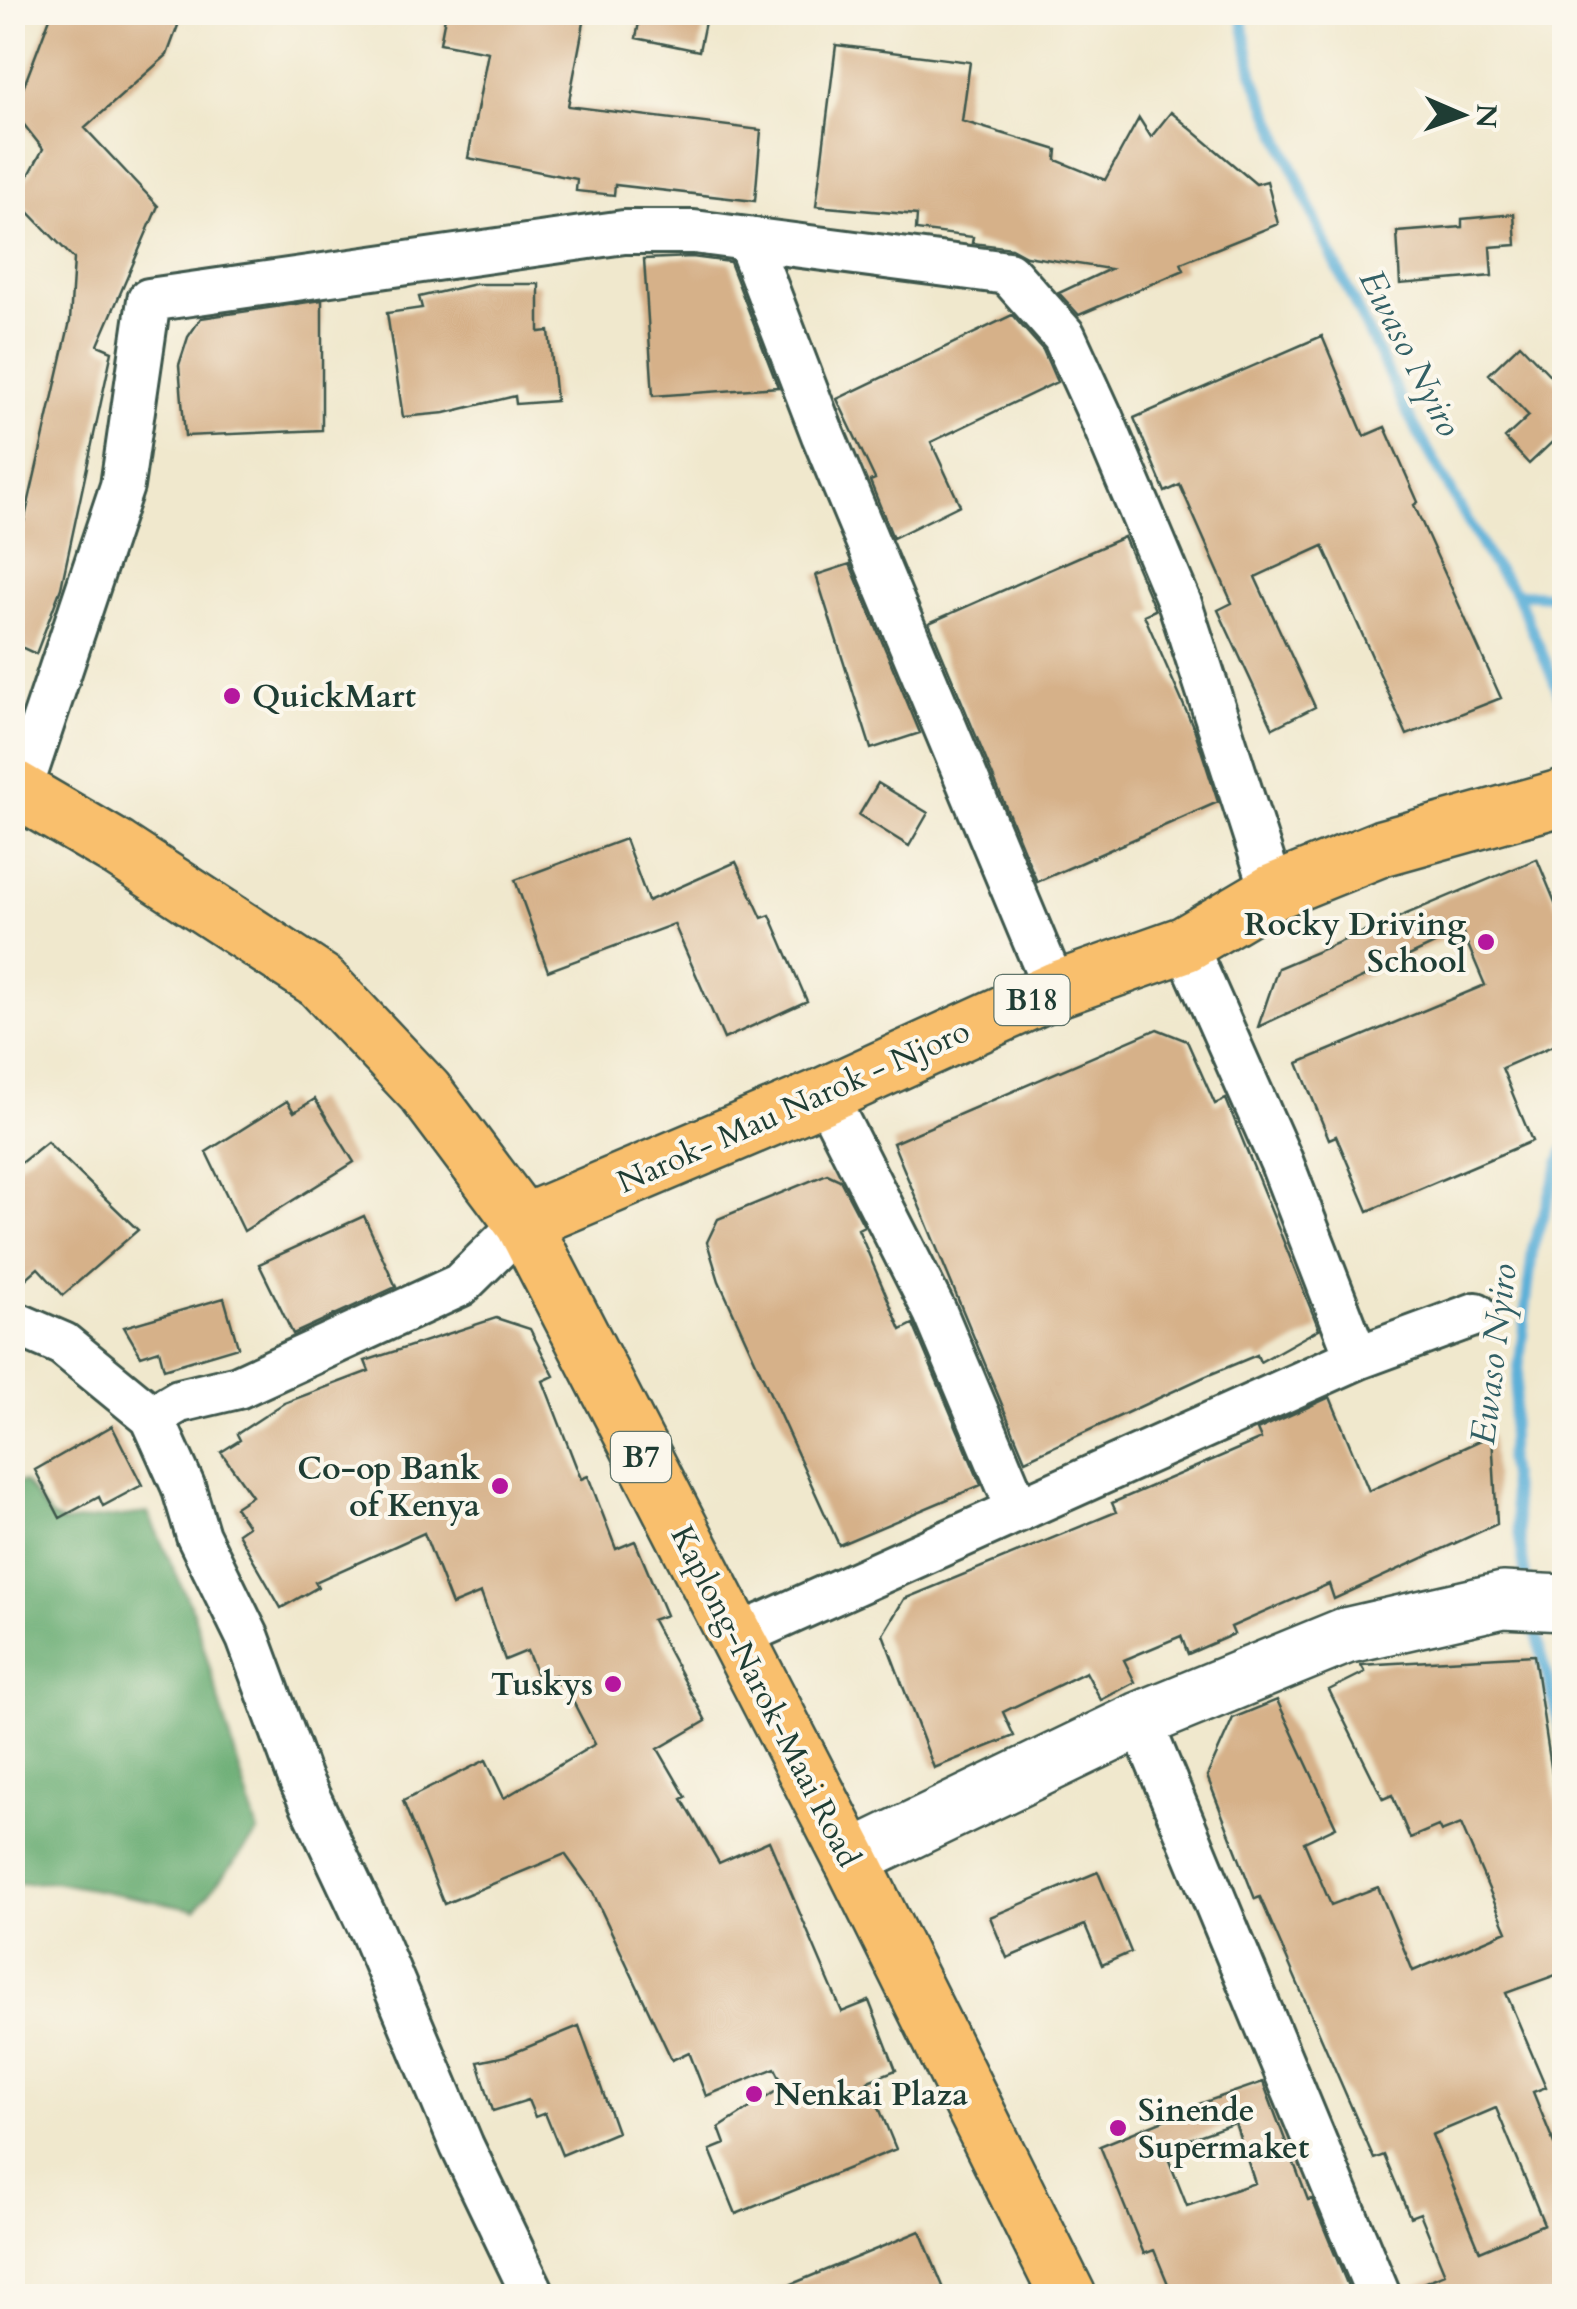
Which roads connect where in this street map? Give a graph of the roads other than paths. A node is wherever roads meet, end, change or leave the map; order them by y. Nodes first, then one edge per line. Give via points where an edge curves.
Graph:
1 (748, 240) junction
2 (16, 789) edge
3 (1557, 800) edge
4 (1273, 892) junction
5 (1185, 944) junction
6 (1055, 990) junction
7 (825, 1094) junction
8 (523, 1223) junction
9 (1476, 1314) dead end
10 (12, 1322) edge
11 (1357, 1358) junction
12 (152, 1417) junction
13 (1017, 1507) junction
14 (1564, 1602) edge
15 (736, 1636) junction
16 (1140, 1720) junction
17 (850, 1860) junction
18 (1062, 2294) edge
19 (534, 2296) edge
20 (1379, 2296) edge

1 - 2 street via 624,232 149,300 122,486
1 - 4 street via 1008,273 1064,336 1180,604
1 - 6 street
2 - 8 highway, Kaplong-Narok-Maai Road / B7 via 320,980 425,1092
3 - 4 highway, Narok- Mau Narok - Njoro / B18 via 1382,848
4 - 5 highway, Narok- Mau Narok - Njoro / B18
5 - 6 highway, Narok- Mau Narok - Njoro / B18
5 - 11 street via 1282,1161
6 - 7 highway, Narok- Mau Narok - Njoro / B18
7 - 8 highway, Narok- Mau Narok - Njoro / B18
7 - 13 street via 935,1312
8 - 12 street via 460,1286 238,1388 179,1400
8 - 15 highway, Kaplong-Narok-Maai Road / B7
9 - 11 street
10 - 12 street via 63,1344
11 - 13 street
12 - 19 street via 198,1536 248,1638 300,1779
13 - 15 street
14 - 16 street via 1503,1600 1346,1636
15 - 17 highway, Kaplong-Narok-Maai Road / B7
16 - 17 street
16 - 20 street
17 - 18 highway, Kaplong-Narok-Maai Road / B7

